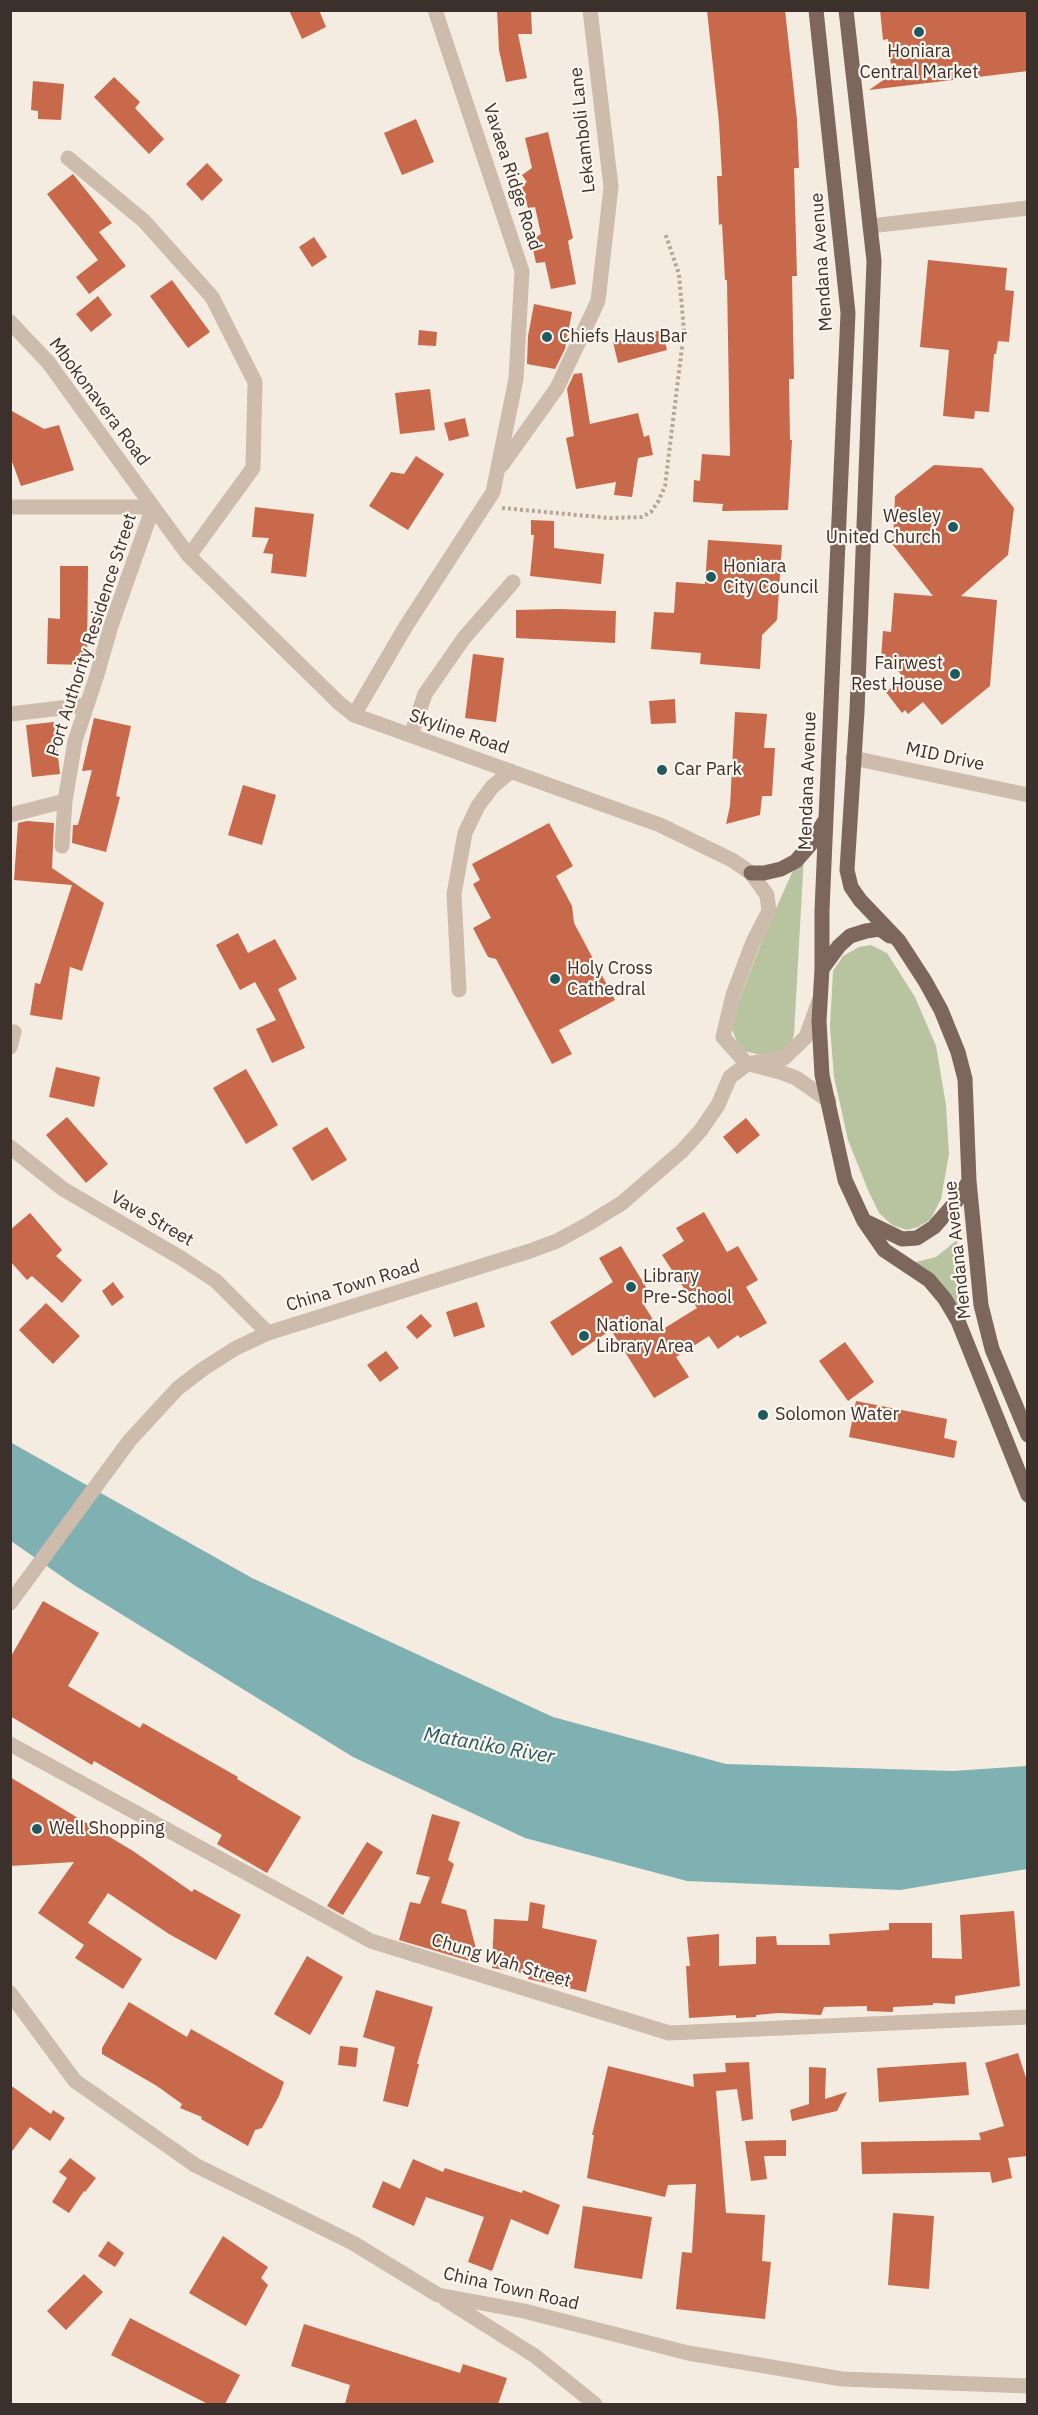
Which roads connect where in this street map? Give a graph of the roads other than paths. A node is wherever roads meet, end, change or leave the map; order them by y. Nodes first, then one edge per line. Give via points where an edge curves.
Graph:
1 (435, 10) edge
2 (590, 10) edge
3 (816, 10) edge
4 (846, 10) edge
5 (68, 158) dead end
6 (1028, 208) edge
7 (870, 226) junction
8 (10, 322) edge
9 (499, 470) junction
10 (10, 507) edge
11 (153, 507) junction
12 (189, 556) junction
13 (513, 582) dead end
14 (87, 705) junction
15 (10, 714) edge
16 (354, 715) junction
17 (411, 735) junction
18 (854, 758) junction
19 (511, 771) junction
20 (1028, 795) edge
21 (65, 801) junction
22 (10, 815) edge
23 (826, 819) junction
24 (62, 846) dead end
25 (751, 873) junction
26 (899, 941) junction
27 (822, 969) junction
28 (459, 990) dead end
29 (819, 1000) junction
30 (14, 1032) dead end
31 (10, 1047) edge
32 (747, 1064) junction
33 (829, 1101) junction
34 (10, 1147) edge
35 (969, 1181) junction
36 (864, 1221) junction
37 (268, 1333) junction
38 (1028, 1435) edge
39 (1028, 1496) edge
40 (10, 1603) edge
41 (10, 1744) edge
42 (10, 1993) edge
43 (1028, 2017) edge
44 (438, 2295) junction
45 (1028, 2386) edge
46 (596, 2404) edge

1 - 9 street, Vavaea Ridge Road via 522,271 516,379
2 - 9 street, Lekamboli Lane via 611,187 598,301 557,388
3 - 23 main road, Mendana Avenue via 849,313
4 - 7 main road, Mendana Avenue
5 - 12 street via 144,221 212,297 255,382 253,468
6 - 7 street
7 - 18 main road, Mendana Avenue via 873,311
8 - 11 street, Mbokonavera Road via 48,362
9 - 16 street, Vavaea Ridge Road via 493,492
10 - 11 street
11 - 12 street, Skyline Road
11 - 14 street, Port Authority Residence Street
12 - 16 street, Skyline Road
13 - 17 street via 464,638 425,694
14 - 15 street
14 - 21 street, Port Authority Residence Street via 75,741
16 - 17 street, Skyline Road
17 - 19 street, Skyline Road
18 - 20 street, MID Drive
18 - 26 main road, Mendana Avenue via 847,870 851,887
19 - 25 street, Skyline Road via 660,825
19 - 28 street via 492,787 465,833 454,894
21 - 22 street
21 - 24 street, Port Authority Residence Street
23 - 25 main road via 796,861 781,869
23 - 27 main road, Mendana Avenue
25 - 32 street, Skyline Road via 766,896 769,911 753,942 723,1037
26 - 27 main road via 880,929 850,936
26 - 35 main road, Mendana Avenue via 941,1010 958,1052 964,1079
27 - 29 main road, Mendana Avenue
29 - 32 street via 806,1037 784,1058
29 - 33 main road, Mendana Avenue via 820,1060
30 - 31 street
32 - 33 street via 796,1078
32 - 37 street, China Town Road via 730,1077 718,1105 682,1151 622,1203 588,1224 530,1251
33 - 36 main road, Mendana Avenue via 845,1180
34 - 37 street, Vave Street via 63,1190 216,1281
35 - 36 main road via 934,1227 917,1238 902,1239
35 - 38 main road, Mendana Avenue via 981,1305 992,1349
36 - 39 main road, Mendana Avenue via 884,1250 929,1280 945,1299 958,1321
37 - 40 street, China Town Road via 236,1348 178,1388 130,1440
41 - 43 street, Chung Wah Street via 371,1941 669,2033
42 - 44 street, China Town Road via 75,2081 195,2165 353,2243
44 - 45 street, China Town Road via 524,2311 688,2353 842,2379
44 - 46 street via 536,2356

